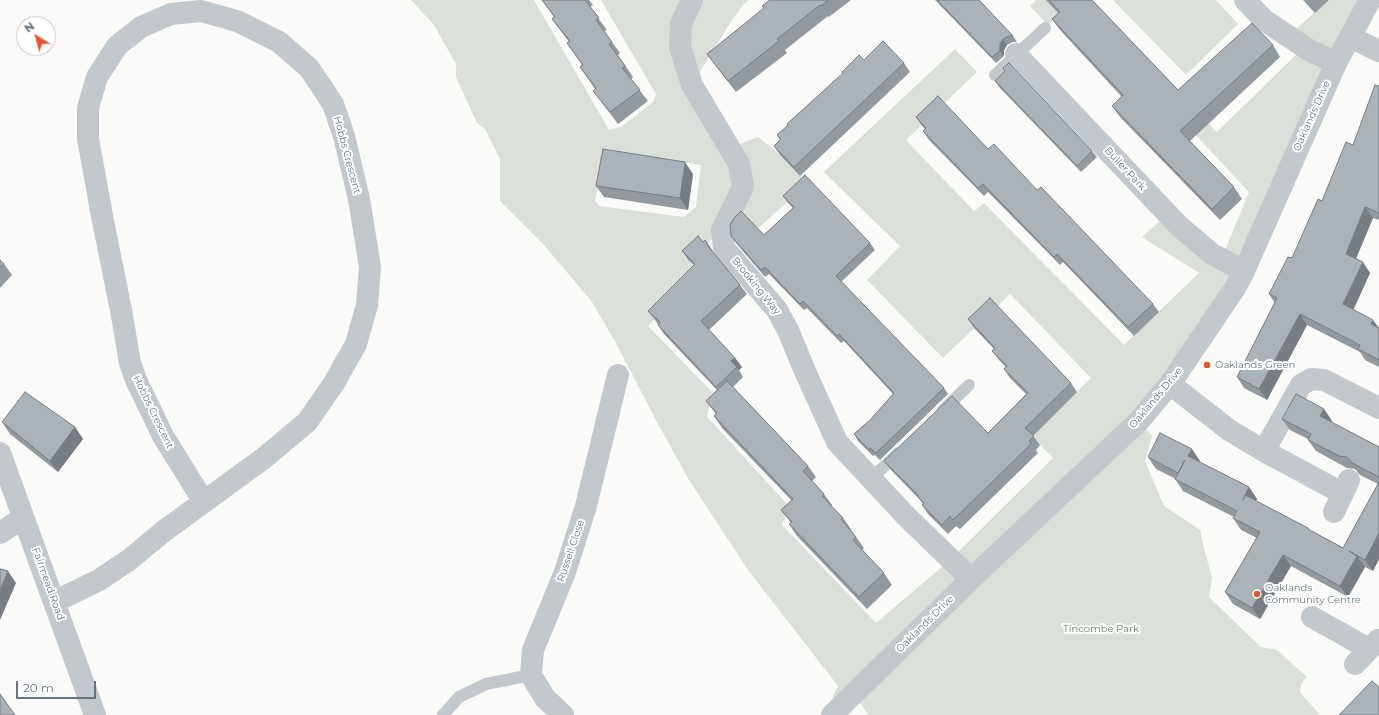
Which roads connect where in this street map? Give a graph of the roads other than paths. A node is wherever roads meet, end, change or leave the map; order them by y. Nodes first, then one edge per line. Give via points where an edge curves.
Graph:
1 (692, 0) edge
2 (1245, 0) edge
3 (1370, 0) edge
4 (1044, 28) dead end
5 (1350, 37) junction
6 (1379, 51) edge
7 (1016, 54) junction
8 (1336, 63) junction
9 (995, 75) dead end
10 (1244, 271) junction
11 (618, 375) dead end
12 (1170, 384) junction
13 (969, 385) dead end
14 (1379, 408) edge
15 (934, 418) edge
16 (906, 446) edge
17 (1264, 451) junction
18 (0, 454) edge
19 (872, 479) junction
20 (1342, 495) dead end
21 (204, 502) junction
22 (23, 518) junction
23 (0, 533) edge
24 (971, 579) junction
25 (54, 602) junction
26 (1312, 617) dead end
27 (1368, 651) edge
28 (530, 675) junction
29 (95, 715) edge
30 (443, 715) edge
31 (563, 715) edge
32 (832, 715) edge

1 - 19 street, Brooking Way via 681,24 680,47 692,85 739,164 743,187 722,230 724,248 777,310 837,442
2 - 8 street via 1264,20 1309,50
3 - 5 street, Oaklands Drive
4 - 7 lane
5 - 6 street
5 - 8 street, Oaklands Drive
7 - 9 lane
7 - 10 street, Buller Park via 1180,227 1212,254
8 - 10 street, Oaklands Drive
10 - 12 street, Oaklands Drive
11 - 28 street, Russell Close via 586,506 565,572 533,650
12 - 17 street via 1229,430
12 - 24 street, Oaklands Drive via 1139,421
13 - 15 lane
14 - 17 street via 1324,380 1311,379 1301,385
16 - 19 lane
17 - 20 street
18 - 22 street, Fairmead Road
19 - 24 street, Brooking Way
21 - 21 street, Hobbs Crescent via 163,436 130,363 88,139 88,108 97,77 117,46 141,27 172,14 201,11 237,21 279,42 309,68 333,104 344,136 359,199 370,267 367,305 356,344 334,383 307,422 264,458
21 - 25 street, Hobbs Crescent via 99,580
22 - 23 street
22 - 25 street, Fairmead Road
24 - 32 street, Oaklands Drive
25 - 29 street, Fairmead Road
26 - 27 street
28 - 30 lane via 486,684 459,697
28 - 31 street via 545,698

